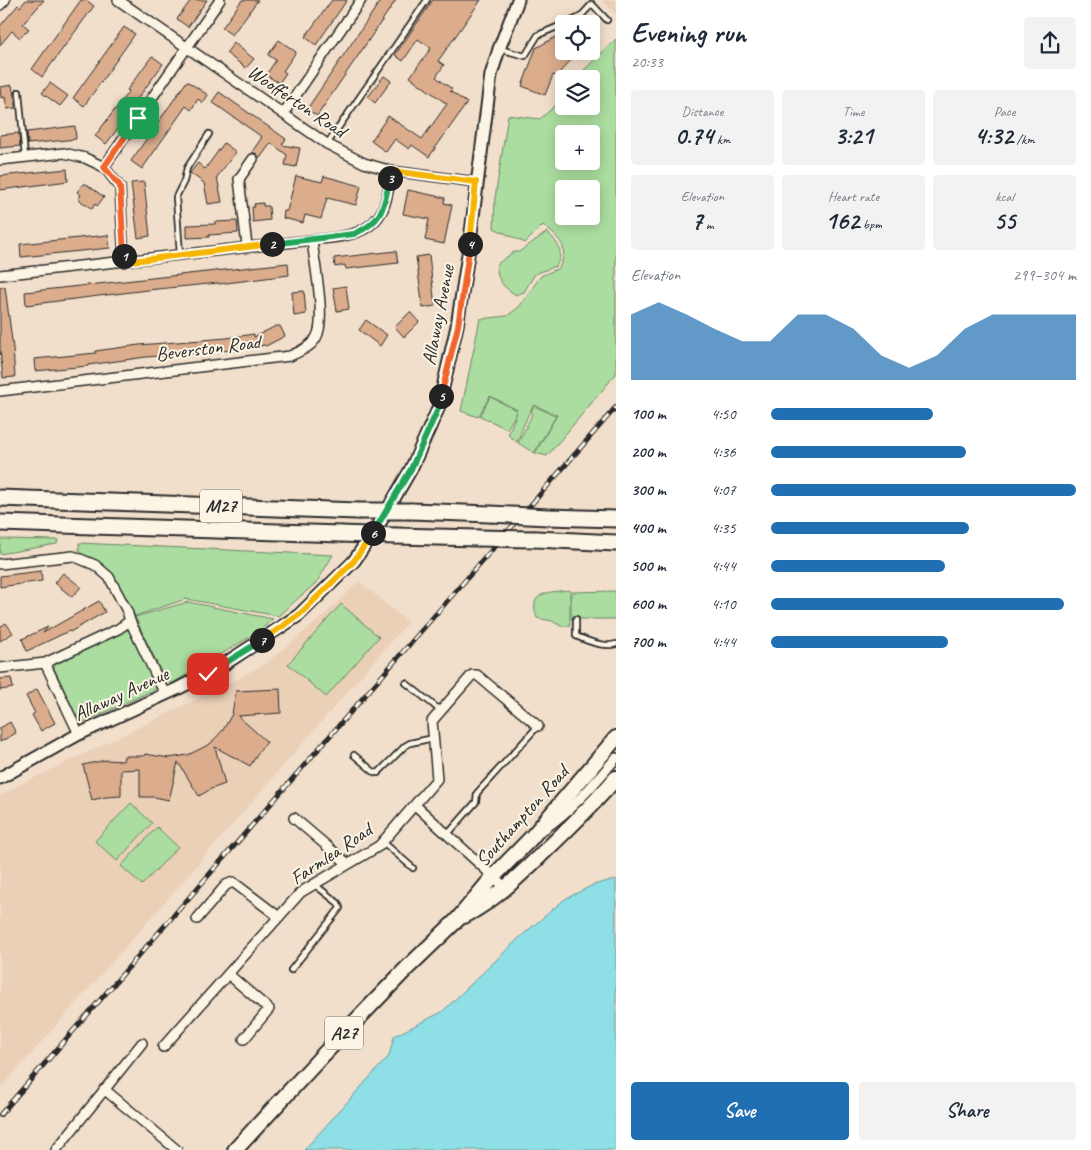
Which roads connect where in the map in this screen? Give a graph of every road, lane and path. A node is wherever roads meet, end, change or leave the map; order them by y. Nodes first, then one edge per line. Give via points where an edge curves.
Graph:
1 (5, 0) edge
2 (118, 0) edge
3 (220, 0) edge
4 (361, 0) edge
5 (427, 0) edge
6 (518, 0) edge
7 (0, 5) edge
8 (582, 15) edge
9 (607, 20) dead end
10 (555, 28) edge
11 (187, 47) junction
12 (499, 49) junction
13 (19, 92) dead end
14 (147, 105) dead end
15 (283, 114) junction
16 (138, 118) dead end
17 (210, 134) dead end
18 (327, 144) junction
19 (25, 157) junction
20 (253, 159) dead end
21 (0, 160) edge
22 (104, 167) junction
23 (392, 171) junction
24 (476, 182) junction
25 (312, 240) junction
26 (247, 246) junction
27 (180, 255) junction
28 (124, 262) junction
29 (0, 275) edge
30 (0, 391) edge
31 (0, 498) edge
32 (616, 519) edge
33 (0, 523) edge
34 (616, 543) edge
35 (0, 564) edge
36 (576, 619) dead end
37 (130, 621) junction
38 (616, 644) edge
39 (45, 663) junction
40 (0, 668) edge
41 (406, 683) dead end
42 (164, 694) junction
43 (441, 711) junction
44 (538, 726) joint
45 (79, 734) junction
46 (434, 738) junction
47 (616, 738) edge
48 (354, 755) dead end
49 (616, 758) edge
50 (0, 778) edge
51 (616, 778) edge
52 (415, 805) junction
53 (294, 818) dead end
54 (447, 835) junction
55 (531, 838) junction
56 (383, 842) junction
57 (348, 864) junction
58 (413, 868) dead end
59 (493, 877) junction
60 (314, 884) junction
61 (506, 888) junction
62 (279, 917) junction
63 (197, 919) dead end
64 (457, 920) junction
65 (290, 970) dead end
66 (228, 974) junction
67 (244, 1039) dead end
68 (142, 1043) dead end
69 (163, 1047) dead end
70 (104, 1089) junction
71 (56, 1150) edge
72 (177, 1150) edge
73 (235, 1150) edge

1 - 7 street
2 - 11 street, Woofferton Road
3 - 11 street
4 - 15 street
5 - 18 lane
6 - 12 street, Allaway Avenue
8 - 9 lane via 592,4
10 - 12 lane via 538,35 525,56
11 - 14 street
11 - 15 street, Woofferton Road
12 - 24 street, Allaway Avenue via 491,75
13 - 19 lane
15 - 18 street, Woofferton Road
16 - 22 street
17 - 27 lane via 187,168 176,198
18 - 23 street, Woofferton Road via 364,163
19 - 21 street
19 - 22 street via 64,153
20 - 26 street via 239,179
22 - 28 street via 120,186
23 - 24 street, Woofferton Road
23 - 25 street via 384,208 366,229 354,234
24 - 42 street, Allaway Avenue via 458,326 438,409 411,469 381,521 354,561 299,615 220,667
25 - 26 street
25 - 30 street, Beverston Road via 320,321 316,338 290,356
26 - 27 street
27 - 28 street
28 - 29 street
31 - 32 highway, M27, bridge
33 - 34 highway, M27, bridge
35 - 37 street via 73,556 95,564 110,577
36 - 38 lane via 576,636 589,642
37 - 39 street
37 - 42 street
39 - 40 street
39 - 45 street
41 - 43 lane
42 - 45 street, Allaway Avenue
43 - 44 street, Farmlea Road via 472,675 478,675
43 - 46 street, Farmlea Road via 432,721
44 - 54 lane via 477,793 476,802
45 - 50 street, Allaway Avenue
46 - 48 lane via 405,746 378,773
46 - 52 street, Farmlea Road via 437,779
47 - 55 main road, Southampton Road / A27
49 - 55 street via 562,817
51 - 61 main road, Southampton Road / A27
52 - 54 street
52 - 56 street, Farmlea Road
53 - 57 street
54 - 59 street
55 - 59 main road, Southampton Road / A27
56 - 57 street, Farmlea Road
56 - 58 lane
57 - 60 street, Farmlea Road
59 - 61 street
59 - 64 main road, Southampton Road / A27
60 - 62 street, Farmlea Road via 301,892
60 - 65 lane via 340,908
61 - 64 main road, Southampton Road / A27 via 482,907
62 - 63 street via 231,882
62 - 66 street, Farmlea Road
64 - 73 main road, Southampton Road / A27 via 406,968
66 - 67 street via 269,1009
66 - 69 street, Farmlea Road
68 - 70 street
70 - 71 street
70 - 72 street

